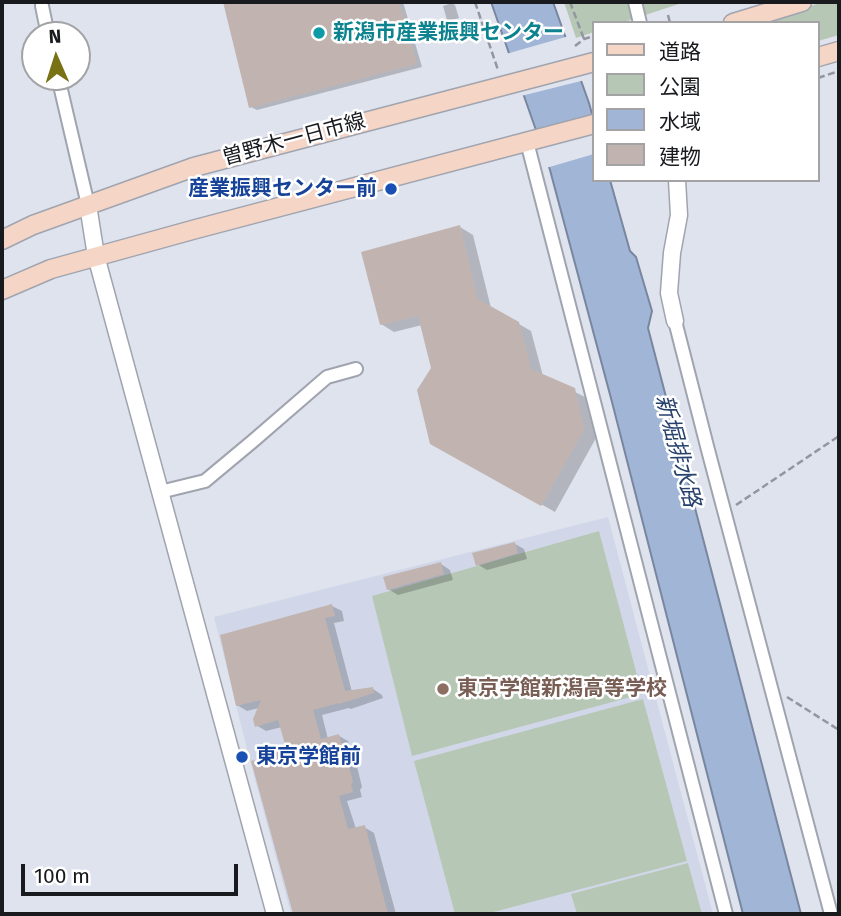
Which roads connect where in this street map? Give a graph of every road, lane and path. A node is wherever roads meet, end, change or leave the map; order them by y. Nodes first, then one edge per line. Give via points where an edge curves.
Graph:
1 (475, 2) edge
2 (570, 2) edge
3 (635, 2) edge
4 (802, 2) edge
5 (42, 6) dead end
6 (668, 15) dead end
7 (45, 21) edge
8 (640, 21) edge
9 (670, 21) edge
10 (740, 21) edge
11 (592, 37) edge
12 (584, 39) junction
13 (575, 46) dead end
14 (839, 51) edge
15 (820, 56) edge
16 (589, 69) edge
17 (839, 71) edge
18 (820, 77) edge
19 (514, 84) junction
20 (61, 91) edge
21 (592, 125) edge
22 (530, 142) junction
23 (677, 182) edge
24 (88, 205) junction
25 (2, 240) edge
26 (96, 256) junction
27 (2, 290) edge
28 (675, 321) joint
29 (356, 369) dead end
30 (839, 436) edge
31 (160, 492) junction
32 (725, 513) junction
33 (773, 696) junction
34 (839, 730) edge
35 (275, 914) edge
36 (726, 914) edge
37 (831, 914) edge

1 - 19 path
2 - 12 path
3 - 8 street
4 - 10 main road
5 - 7 street
6 - 9 path
11 - 12 path
12 - 13 path
14 - 15 main road
16 - 19 main road, 曽野木一日市線
17 - 18 path
19 - 24 main road, 曽野木一日市線 via 194,167
20 - 24 street
21 - 22 main road
22 - 26 main road
22 - 36 street
23 - 28 street via 679,215 669,293
24 - 25 main road, 曽野木一日市線
24 - 26 street
26 - 27 main road
26 - 31 street
28 - 32 street
29 - 31 street via 327,377 205,481
30 - 32 path
31 - 35 street
32 - 33 street
33 - 34 path via 787,696
33 - 37 street

